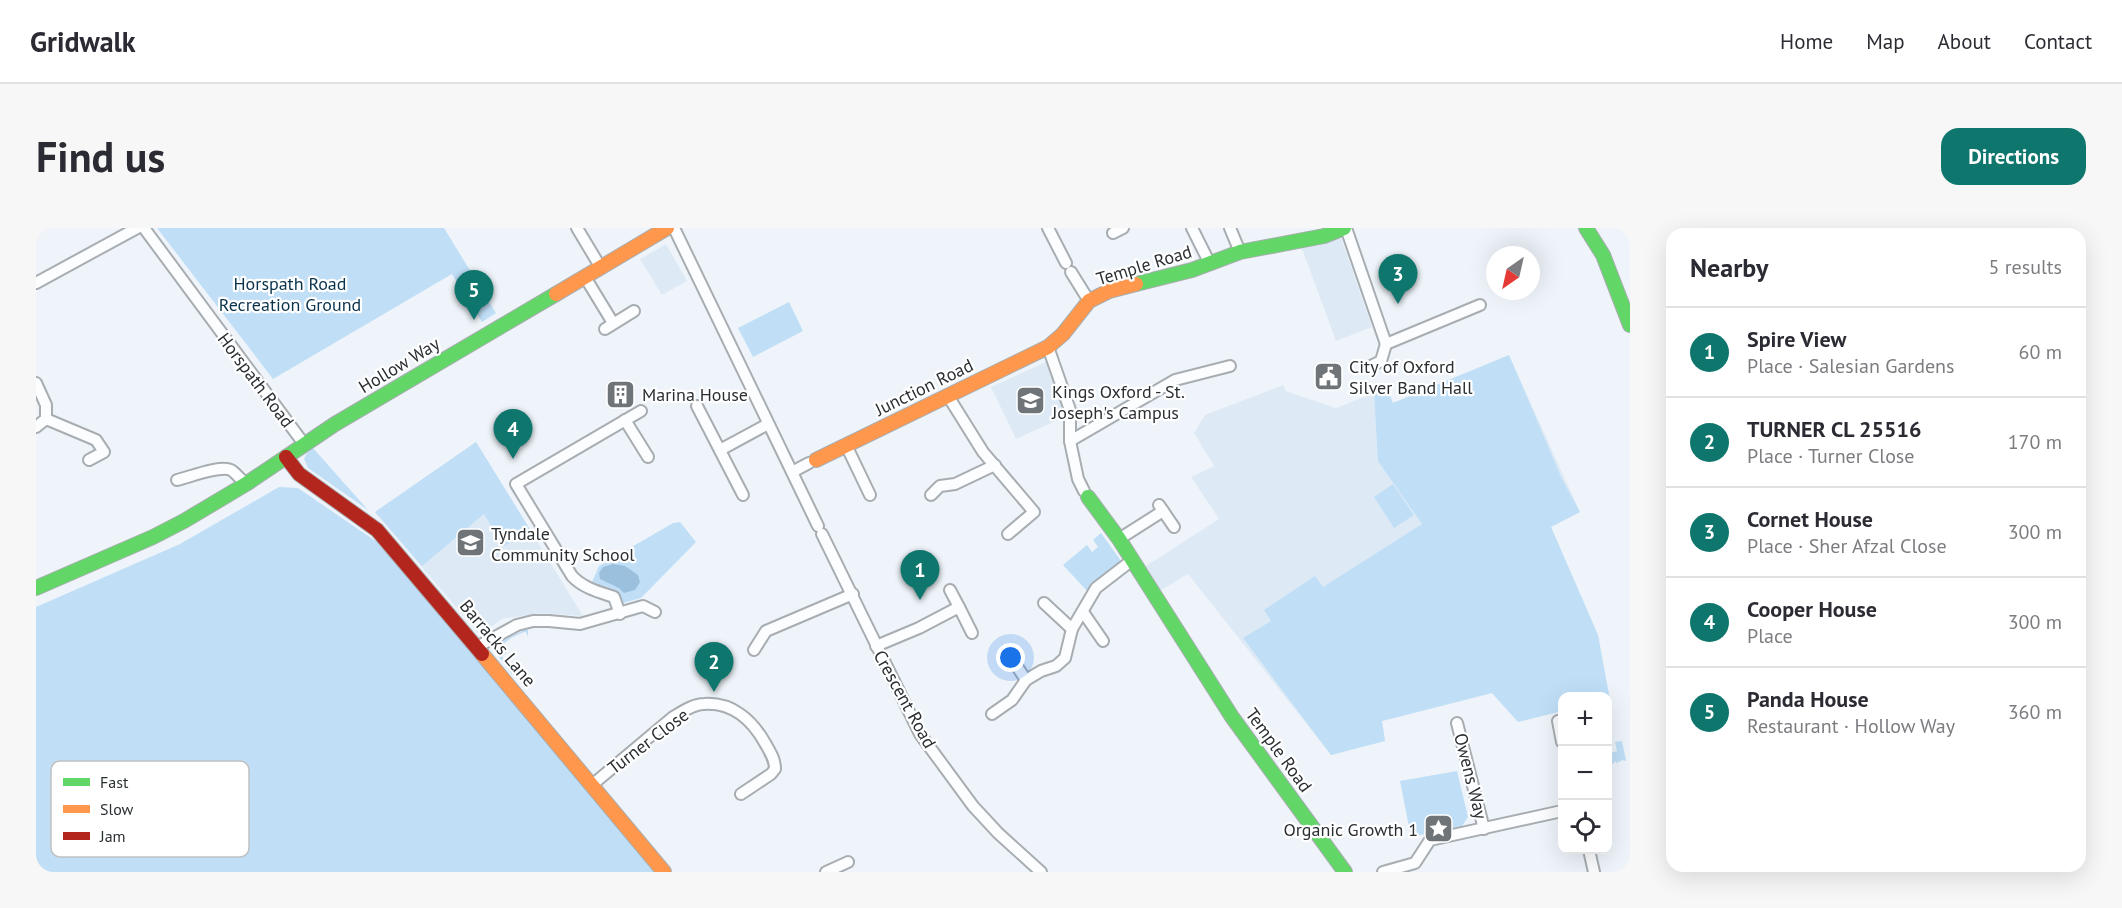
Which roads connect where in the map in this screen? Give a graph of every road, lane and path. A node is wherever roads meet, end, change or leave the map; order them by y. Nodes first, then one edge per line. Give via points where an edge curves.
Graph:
1 (137, 228) edge
2 (144, 228) edge
3 (577, 228) edge
4 (668, 228) edge
5 (675, 228) edge
6 (1048, 228) edge
7 (1123, 228) edge
8 (1191, 228) edge
9 (1230, 228) edge
10 (1345, 228) edge
11 (1586, 228) edge
12 (1113, 233) dead end
13 (1240, 252) junction
14 (1210, 264) junction
15 (601, 268) junction
16 (585, 277) junction
17 (36, 283) edge
18 (1089, 301) junction
19 (1480, 305) dead end
20 (634, 311) dead end
21 (1630, 325) edge
22 (1386, 344) junction
23 (1048, 347) junction
24 (1230, 366) dead end
25 (1369, 367) dead end
26 (36, 383) edge
27 (948, 396) junction
28 (698, 406) dead end
29 (641, 411) dead end
30 (46, 419) junction
31 (625, 420) junction
32 (768, 424) junction
33 (36, 427) edge
34 (1070, 441) junction
35 (304, 444) junction
36 (846, 445) junction
37 (720, 450) junction
38 (286, 457) junction
39 (648, 457) dead end
40 (89, 460) dead end
41 (812, 462) joint
42 (995, 465) junction
43 (792, 472) junction
44 (177, 480) dead end
45 (246, 484) junction
46 (1086, 494) joint
47 (743, 495) dead end
48 (870, 495) dead end
49 (931, 495) dead end
50 (1174, 527) dead end
51 (1008, 534) dead end
52 (1119, 539) junction
53 (1131, 561) junction
54 (36, 588) edge
55 (950, 590) dead end
56 (853, 594) junction
57 (1044, 603) dead end
58 (959, 607) junction
59 (655, 612) dead end
60 (1083, 612) junction
61 (620, 614) junction
62 (1072, 629) junction
63 (972, 633) dead end
64 (1103, 641) dead end
65 (876, 646) junction
66 (477, 648) junction
67 (754, 650) dead end
68 (1014, 662) dead end
69 (1026, 680) junction
70 (992, 714) dead end
71 (1557, 721) dead end
72 (1457, 723) dead end
73 (1558, 724) edge
74 (592, 785) junction
75 (741, 794) dead end
76 (1558, 812) edge
77 (1484, 830) junction
78 (1590, 854) edge
79 (848, 862) dead end
80 (830, 866) edge
81 (664, 872) edge
82 (1041, 872) edge
83 (1346, 872) edge
84 (1383, 872) edge
85 (1594, 872) edge

1 - 17 street
2 - 35 street, Horspath Road
3 - 15 street
4 - 15 street, Hollow Way
5 - 32 street, Crescent Road
6 - 18 street
7 - 12 street
8 - 14 street
9 - 13 street
10 - 13 street, Temple Road via 1324,236
10 - 22 street
11 - 21 street via 1603,255
13 - 14 street, Temple Road
14 - 18 street, Temple Road via 1109,291
15 - 16 street, Hollow Way
16 - 20 street via 609,326
16 - 35 street, Hollow Way
18 - 23 street, Temple Road
19 - 22 street
22 - 25 street via 1380,362
23 - 27 street, Junction Road
23 - 34 street, Temple Road via 1070,410
24 - 34 street via 1175,380
26 - 30 street via 46,405
27 - 36 street, Junction Road
27 - 42 street
28 - 37 street
29 - 31 street
30 - 33 street
30 - 40 street via 96,440 104,452
31 - 39 street
31 - 61 street via 516,484 572,576 586,587 614,597
32 - 37 street
32 - 43 street, Crescent Road
34 - 46 street, Temple Road via 1078,479
35 - 38 street, Hollow Way
36 - 41 street, Junction Road
36 - 48 street
37 - 47 street
38 - 45 street, Hollow Way
38 - 66 street, Barracks Lane via 299,474 377,530
41 - 43 street, Junction Road
42 - 49 street via 940,486
42 - 51 street via 1034,512
43 - 56 street, Crescent Road
44 - 45 street via 218,468 230,470
45 - 54 street, Hollow Way via 153,537
46 - 52 street, Temple Road
50 - 52 street via 1161,508
52 - 53 street, Temple Road
53 - 60 street via 1096,588
53 - 83 street, Temple Road via 1232,717
55 - 58 street
56 - 65 street, Crescent Road
56 - 67 street via 766,631
57 - 62 street
58 - 63 street
58 - 65 street
59 - 61 street via 643,606
60 - 62 street
60 - 64 street
61 - 66 street via 580,624 525,623
62 - 69 street via 1065,658
65 - 82 street, Crescent Road via 920,734 998,834
66 - 74 street, Barracks Lane
68 - 69 street
69 - 70 street via 1012,700
71 - 73 street
72 - 77 street, Owens Way
74 - 75 street, Turner Close via 673,717 703,704 724,706 751,722 775,763 771,774
74 - 81 street, Barracks Lane
76 - 77 street, Owens Way
77 - 84 street, Owens Way via 1430,840 1414,864
78 - 85 street
79 - 80 street

